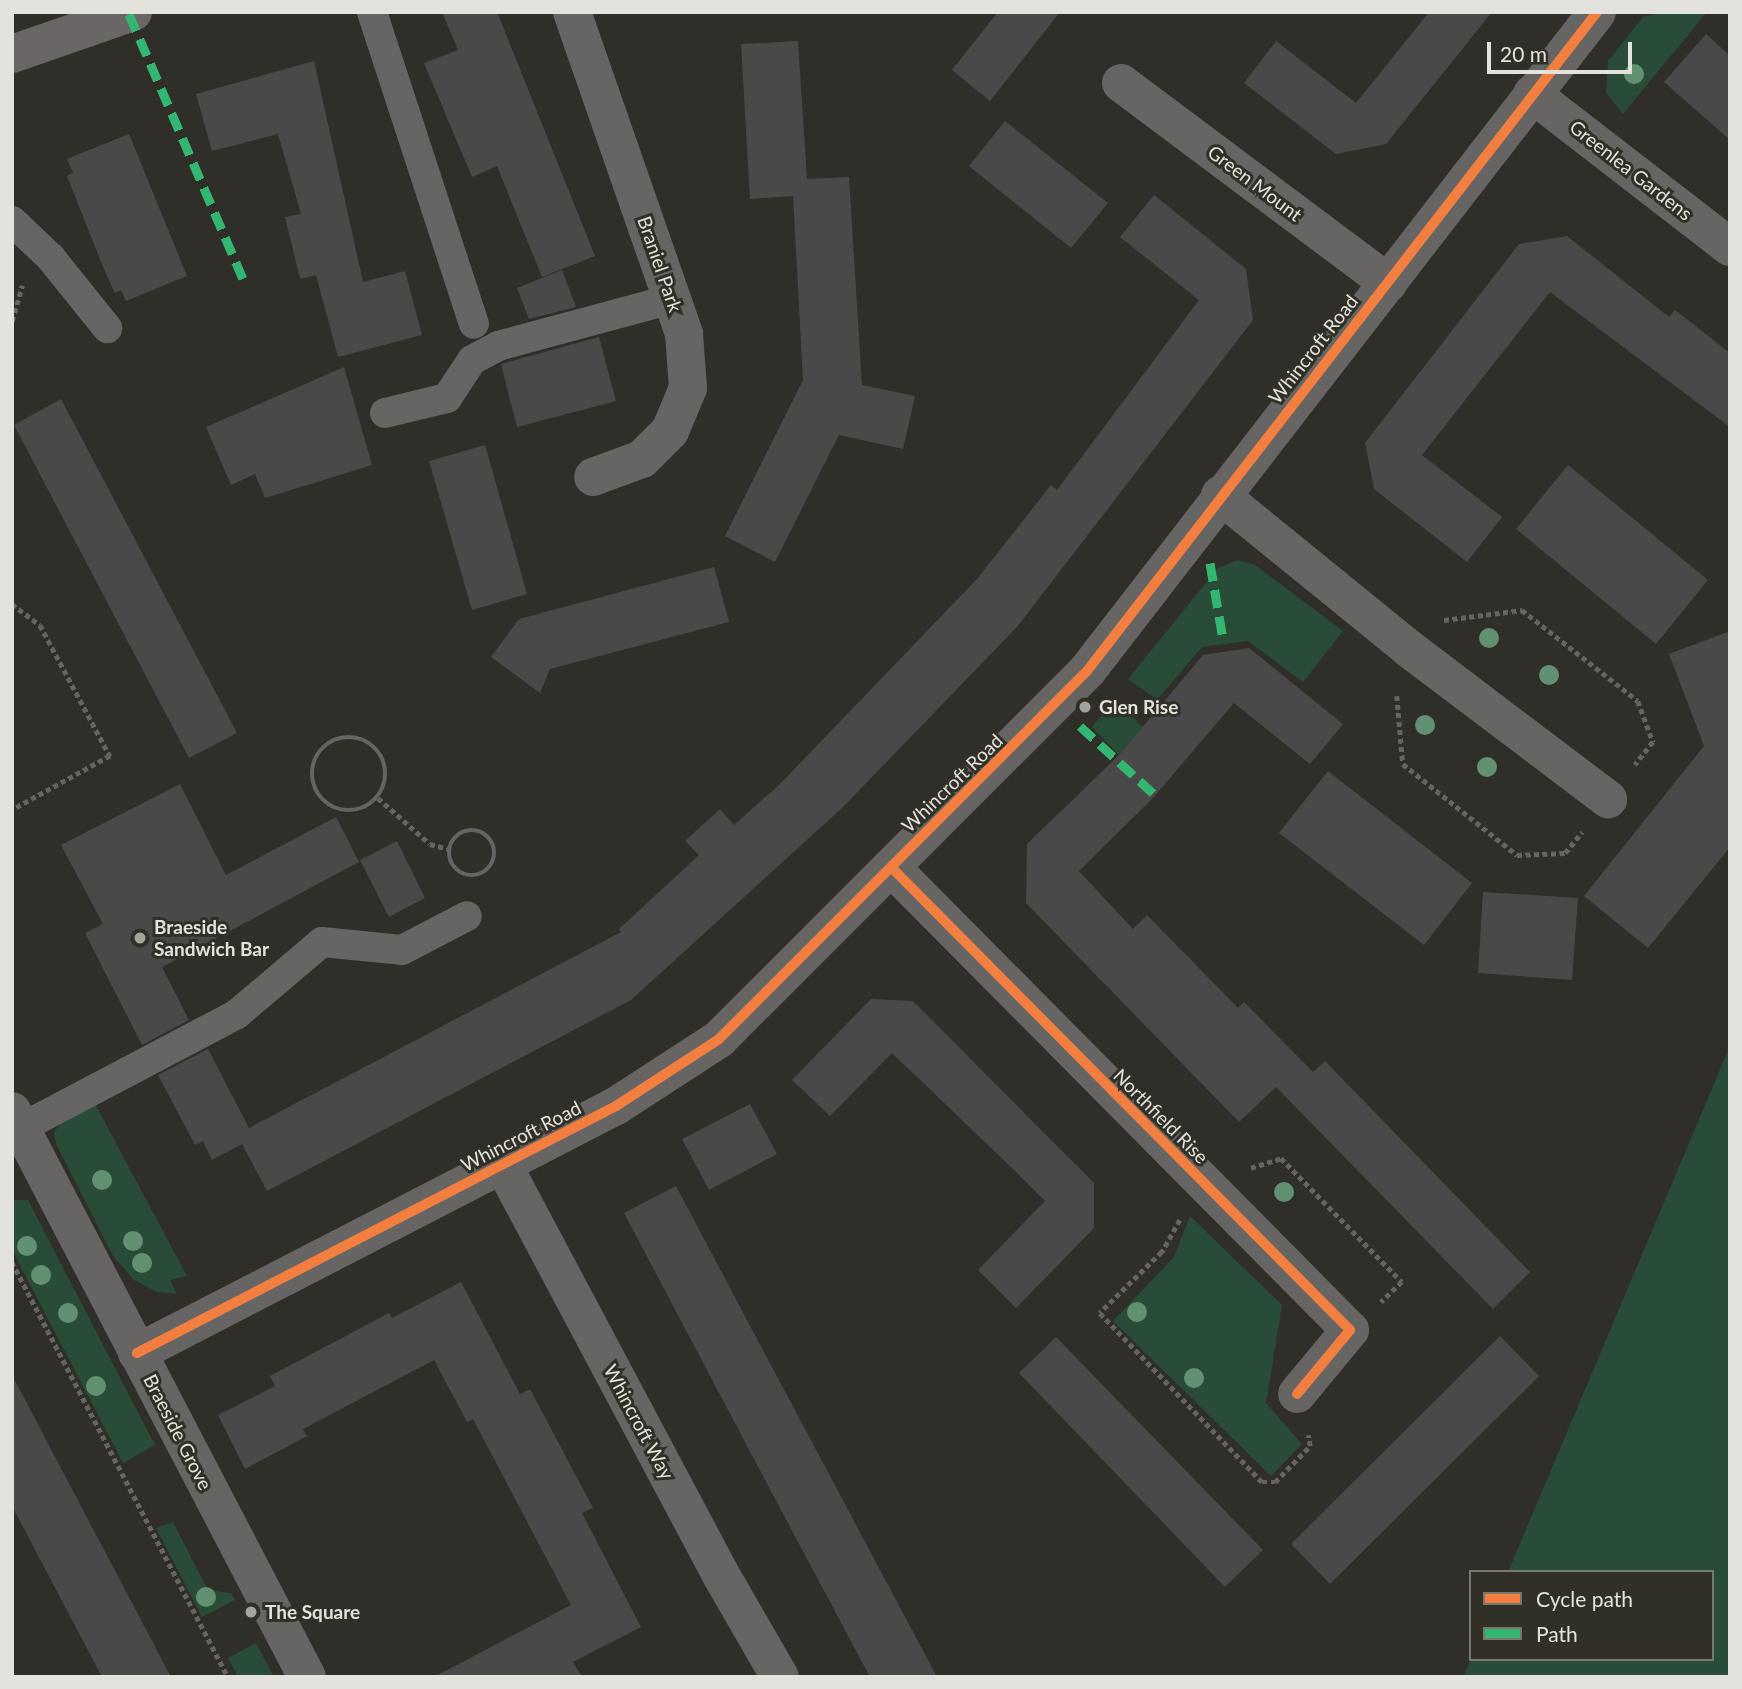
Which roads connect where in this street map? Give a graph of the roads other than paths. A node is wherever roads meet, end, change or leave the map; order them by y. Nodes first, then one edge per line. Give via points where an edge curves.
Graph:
1 (372, 12) edge
2 (572, 12) edge
3 (1597, 12) edge
4 (119, 15) edge
5 (12, 54) edge
6 (1121, 83) dead end
7 (1532, 93) junction
8 (12, 221) edge
9 (1730, 247) edge
10 (1388, 283) junction
11 (672, 299) junction
12 (474, 324) dead end
13 (107, 328) dead end
14 (385, 413) dead end
15 (593, 477) dead end
16 (1220, 495) junction
17 (1608, 799) dead end
18 (891, 867) junction
19 (467, 916) dead end
20 (17, 1119) edge
21 (503, 1165) junction
22 (137, 1353) junction
23 (1297, 1394) road end
24 (771, 1674) edge
25 (307, 1677) edge

1 - 12 lane
2 - 11 street, Braniel Park
3 - 7 street, Whincroft Road
4 - 5 street
6 - 10 street, Green Mount
7 - 9 street, Greenlea Gardens
7 - 10 street, Whincroft Road
8 - 13 lane via 51,258
10 - 16 street, Whincroft Road
11 - 14 lane via 498,346 472,360 447,398
11 - 15 street, Braniel Park via 684,334 688,388 670,431 642,459
16 - 17 street via 1408,648
16 - 18 street, Whincroft Road via 1087,671
18 - 21 street, Whincroft Road via 719,1039 616,1106
18 - 23 street, Northfield Rise via 1350,1330
19 - 20 lane via 402,950 323,942 237,1014
20 - 22 street, Braeside Grove
21 - 22 street, Whincroft Road
21 - 24 street, Whincroft Way
22 - 25 street, Braeside Grove

